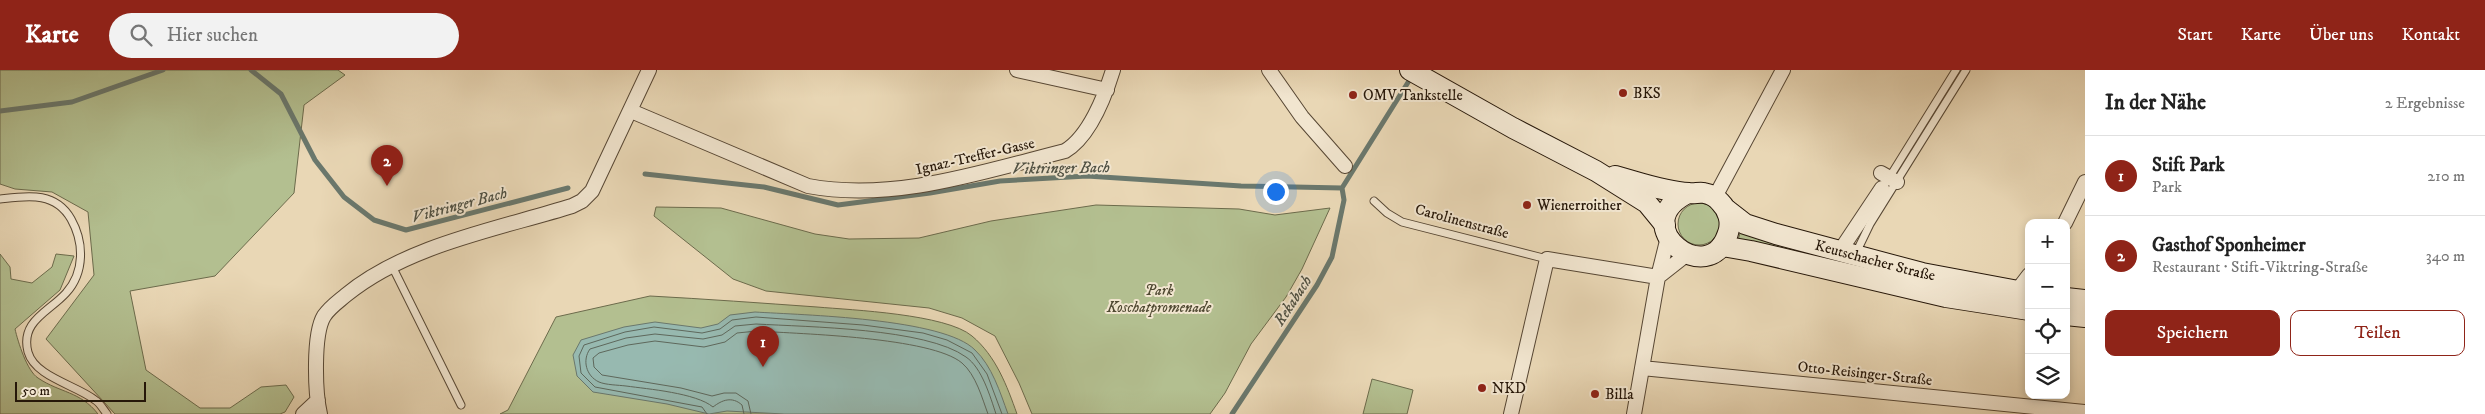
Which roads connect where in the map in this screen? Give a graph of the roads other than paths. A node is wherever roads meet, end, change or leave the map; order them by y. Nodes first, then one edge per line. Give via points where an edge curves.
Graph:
1 (649, 70) edge
2 (1017, 70) edge
3 (1113, 70) edge
4 (1268, 70) edge
5 (1410, 70) edge
6 (1783, 70) edge
7 (1956, 70) edge
8 (1966, 70) edge
9 (1107, 90) junction
10 (630, 111) junction
11 (1345, 166) dead end
12 (1596, 171) junction
13 (1887, 180) junction
14 (2085, 182) edge
15 (1688, 193) junction
16 (0, 199) edge
17 (1374, 201) dead end
18 (1721, 204) junction
19 (2067, 219) edge
20 (1667, 231) junction
21 (1722, 246) junction
22 (1847, 253) junction
23 (1686, 255) junction
24 (1547, 259) junction
25 (392, 266) junction
26 (1658, 276) junction
27 (2022, 293) edge
28 (2070, 298) edge
29 (2085, 300) edge
30 (2025, 309) edge
31 (2070, 315) edge
32 (2085, 317) edge
33 (1642, 368) junction
34 (461, 404) dead end
35 (319, 407) edge
36 (2085, 412) edge
37 (107, 414) edge
38 (303, 414) edge
39 (1511, 414) edge
40 (1634, 414) edge

1 - 10 street
2 - 9 street
3 - 9 street, Ignaz-Treffer-Gasse
4 - 11 street via 1302,117
5 - 12 main road, Keutschacher Straße
6 - 18 street
7 - 13 lane
8 - 13 lane
9 - 10 street, Ignaz-Treffer-Gasse via 1081,138 1065,151 892,190 836,192 808,186
10 - 25 street via 592,191 582,201 412,255
12 - 15 main road, Keutschacher Straße
12 - 20 main road, Keutschacher Straße via 1647,203
13 - 22 street
14 - 19 street
15 - 18 main road, Keutschacher Straße via 1702,192
15 - 20 main road via 1672,205 1667,214
16 - 37 lane via 34,195 45,198 69,215 76,228 82,247 74,283 36,318 28,331 28,354 52,377 96,400
17 - 24 lane, Carolinenstraße via 1386,214 1402,222
18 - 21 main road via 1730,229
18 - 22 main road, Keutschacher Straße via 1745,224
20 - 23 main road, Keutschacher Straße via 1676,248
20 - 26 street
21 - 23 main road via 1711,254
21 - 30 main road, Keutschacher Straße via 1946,297
22 - 27 main road, Keutschacher Straße
23 - 26 street
24 - 26 street, Carolinenstraße
24 - 39 street
25 - 34 lane
25 - 35 street via 357,286 324,316 318,344
26 - 33 street
28 - 29 main road
31 - 32 main road
33 - 36 street, Otto-Reisinger-Straße
33 - 40 street
35 - 38 street

